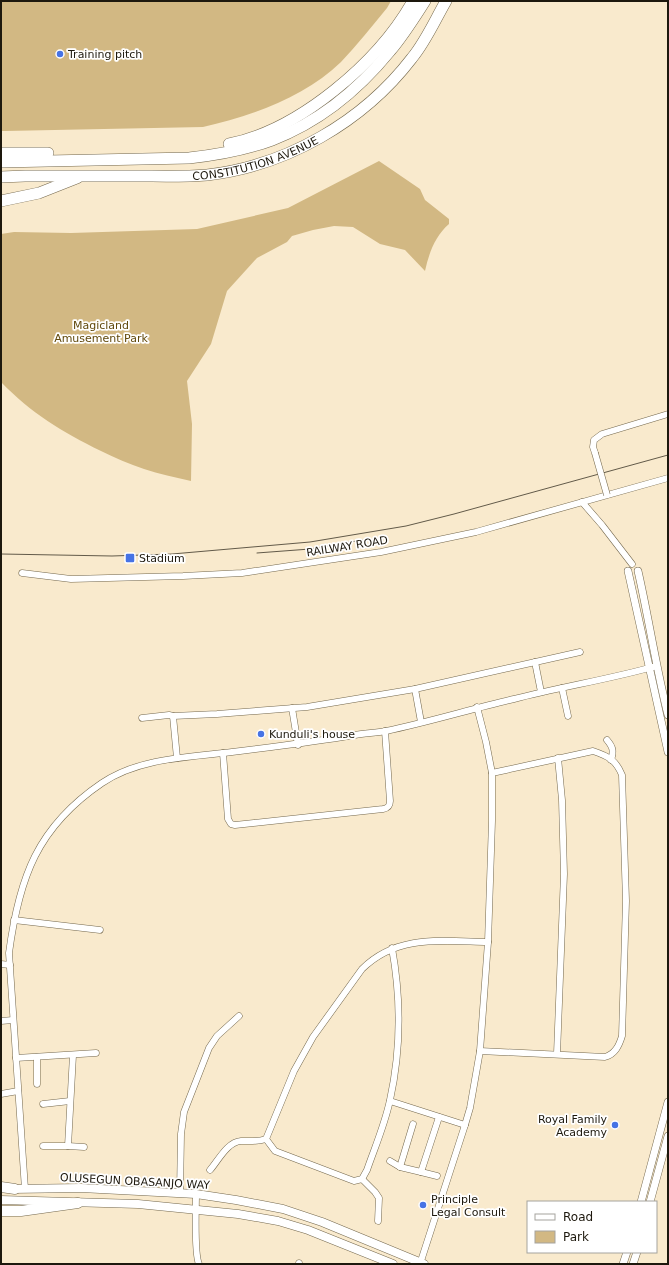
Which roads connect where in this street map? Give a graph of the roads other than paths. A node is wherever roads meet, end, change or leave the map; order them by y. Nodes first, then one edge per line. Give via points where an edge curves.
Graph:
1 (413, 1) edge
2 (425, 1) edge
3 (446, 1) edge
4 (404, 32) junction
5 (373, 56) junction
6 (323, 114) junction
7 (269, 131) junction
8 (1, 153) edge
9 (1, 162) edge
10 (81, 176) junction
11 (1, 177) edge
12 (1, 201) edge
13 (668, 414) edge
14 (668, 478) edge
15 (607, 495) junction
16 (582, 502) junction
17 (632, 564) junction
18 (638, 571) joint
19 (628, 572) joint
20 (22, 573) dead end
21 (580, 652) dead end
22 (535, 662) junction
23 (657, 666) junction
24 (649, 668) junction
25 (562, 688) junction
26 (415, 689) junction
27 (541, 692) junction
28 (477, 707) junction
29 (292, 708) junction
30 (668, 715) edge
31 (173, 716) junction
32 (568, 716) dead end
33 (142, 718) dead end
34 (421, 722) junction
35 (385, 731) junction
36 (607, 740) dead end
37 (298, 745) junction
38 (668, 752) edge
39 (223, 753) junction
40 (176, 758) junction
41 (558, 758) junction
42 (611, 760) junction
43 (492, 773) junction
44 (14, 920) junction
45 (100, 930) dead end
46 (488, 942) junction
47 (392, 948) junction
48 (1, 964) edge
49 (10, 965) junction
50 (239, 1016) dead end
51 (13, 1020) junction
52 (1, 1021) edge
53 (480, 1051) junction
54 (96, 1053) dead end
55 (73, 1054) junction
56 (557, 1054) junction
57 (37, 1057) junction
58 (16, 1058) junction
59 (37, 1084) dead end
60 (18, 1091) junction
61 (1, 1094) edge
62 (70, 1101) junction
63 (390, 1101) junction
64 (668, 1102) edge
65 (43, 1104) dead end
66 (439, 1117) junction
67 (413, 1124) dead end
68 (465, 1125) junction
69 (668, 1136) edge
70 (266, 1139) junction
71 (43, 1146) dead end
72 (68, 1146) junction
73 (84, 1147) dead end
74 (390, 1161) dead end
75 (400, 1166) junction
76 (210, 1170) dead end
77 (421, 1172) junction
78 (437, 1176) dead end
79 (362, 1179) junction
80 (1, 1188) edge
81 (20, 1189) junction
82 (180, 1193) junction
83 (196, 1194) junction
84 (1, 1200) edge
85 (641, 1201) edge
86 (650, 1201) edge
87 (78, 1202) junction
88 (196, 1210) junction
89 (1, 1211) edge
90 (378, 1221) dead end
91 (626, 1253) edge
92 (637, 1253) edge
93 (421, 1263) edge
94 (199, 1264) edge
95 (392, 1264) edge
96 (623, 1264) edge
97 (633, 1264) edge

1 - 5 highway
2 - 4 highway, CONSTITUTION AVENUE
3 - 10 highway, CONSTITUTION AVENUE via 417,51 374,100 350,119 292,152 263,162 207,175
4 - 5 highway
4 - 6 highway, CONSTITUTION AVENUE via 372,73
5 - 7 highway via 306,110
6 - 7 highway
6 - 9 highway, CONSTITUTION AVENUE via 272,140 217,154 146,160
7 - 8 highway via 240,142 182,152
10 - 11 highway, CONSTITUTION AVENUE
10 - 12 highway via 39,194
13 - 15 street, bridge via 602,434 594,440 593,447
14 - 15 street, RAILWAY ROAD
15 - 16 street, RAILWAY ROAD
16 - 17 street
16 - 20 street, RAILWAY ROAD via 476,532 381,552 242,573 71,578
17 - 18 street
17 - 19 street
18 - 23 street
19 - 24 street
21 - 22 street
22 - 26 street
22 - 27 street
23 - 24 street
23 - 30 street
24 - 25 street
24 - 38 street
25 - 27 street
25 - 32 street
26 - 29 street
26 - 34 street
27 - 28 street
28 - 34 street
28 - 43 street
29 - 31 street
29 - 37 street
31 - 33 street
31 - 40 street
34 - 35 street
35 - 37 street
35 - 39 street via 390,805 383,809 231,824 228,819
36 - 42 street via 614,752
37 - 39 street
39 - 40 street
40 - 44 street via 134,767 104,782 59,818 38,847
41 - 42 street via 593,751
41 - 43 street
41 - 56 street via 564,874
42 - 56 street via 622,775 625,835 622,1036 618,1048 605,1057
43 - 46 street
44 - 45 street
44 - 49 street via 9,953
46 - 47 street via 433,941
46 - 53 street
47 - 63 street via 398,977 399,1010 398,1045
47 - 70 street via 362,969 319,1027 294,1071
48 - 49 street
49 - 51 street
50 - 82 street via 217,1036 209,1048 184,1112
51 - 52 street
51 - 58 street
53 - 56 street
53 - 68 street
54 - 55 street
55 - 57 street
55 - 62 street
57 - 58 street
57 - 59 street
58 - 60 street
60 - 61 street
60 - 81 street
62 - 65 street
62 - 72 street
63 - 66 street
63 - 79 street
64 - 85 street
66 - 68 street
66 - 77 street
67 - 75 street
68 - 93 street
69 - 86 street
70 - 76 street via 258,1142 233,1143
70 - 79 street via 275,1151 354,1180
71 - 72 street
72 - 73 street
74 - 75 street
75 - 77 street
77 - 78 street
79 - 90 street via 379,1198
80 - 81 highway
81 - 82 main road, OLUSEGUN OBASANJO WAY via 81,1188
82 - 83 main road, OLUSEGUN OBASANJO WAY
83 - 88 street
83 - 93 main road, OLUSEGUN OBASANJO WAY via 283,1209 322,1222
84 - 87 main road, OLUSEGUN OBASANJO WAY
87 - 88 main road, OLUSEGUN OBASANJO WAY via 138,1204
87 - 89 highway via 21,1211
88 - 94 street via 196,1251
88 - 95 main road, OLUSEGUN OBASANJO WAY via 278,1221 308,1230
91 - 96 street
92 - 97 street

